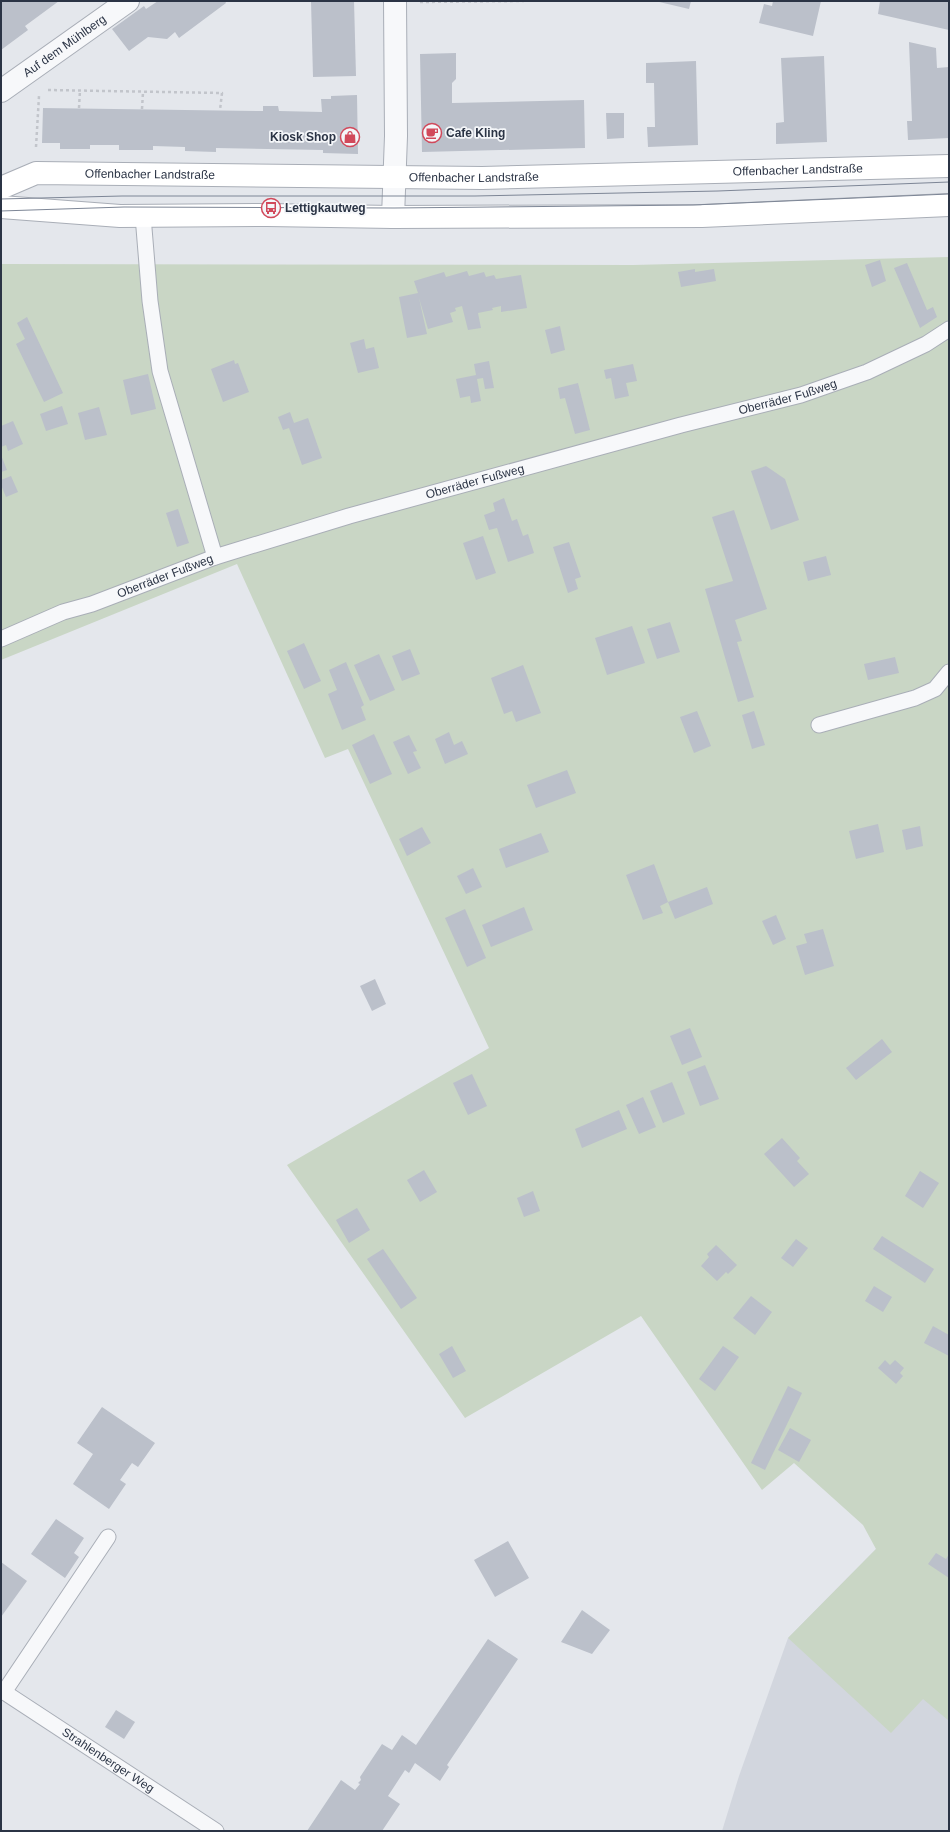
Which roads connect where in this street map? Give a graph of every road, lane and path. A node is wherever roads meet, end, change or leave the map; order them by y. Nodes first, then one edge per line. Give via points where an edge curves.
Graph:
1 (128, 1) edge
2 (524, 1) edge
3 (395, 2) edge
4 (466, 2) edge
5 (1, 90) edge
6 (40, 90) dead end
7 (46, 90) dead end
8 (80, 90) junction
9 (143, 92) junction
10 (79, 108) dead end
11 (142, 109) dead end
12 (220, 110) dead end
13 (949, 166) edge
14 (36, 173) junction
15 (395, 177) junction
16 (1, 188) edge
17 (949, 205) edge
18 (1, 207) edge
19 (143, 216) junction
20 (393, 217) junction
21 (949, 329) edge
22 (215, 557) junction
23 (1, 639) edge
24 (949, 672) edge
25 (820, 725) dead end
26 (108, 1537) dead end
27 (2, 1691) edge
28 (216, 1831) edge

1 - 5 street, Auf dem Mühlberg
2 - 4 path
3 - 4 path
3 - 15 street
6 - 14 path
7 - 8 path
8 - 9 path
8 - 10 path
9 - 11 path
9 - 12 path via 222,93
13 - 15 main road, Offenbacher Landstraße via 482,178
14 - 15 main road, Offenbacher Landstraße
14 - 16 main road, Offenbacher Landstraße
15 - 20 street
17 - 20 main road via 702,216
18 - 19 main road
19 - 20 main road
19 - 22 lane via 150,301 160,371
21 - 22 lane, Oberräder Fußweg via 926,344 867,372 802,395 673,427 364,512
22 - 23 lane, Oberräder Fußweg via 92,604 63,612
24 - 25 lane via 934,689 915,698
26 - 27 lane
27 - 28 lane, Strahlenberger Weg

